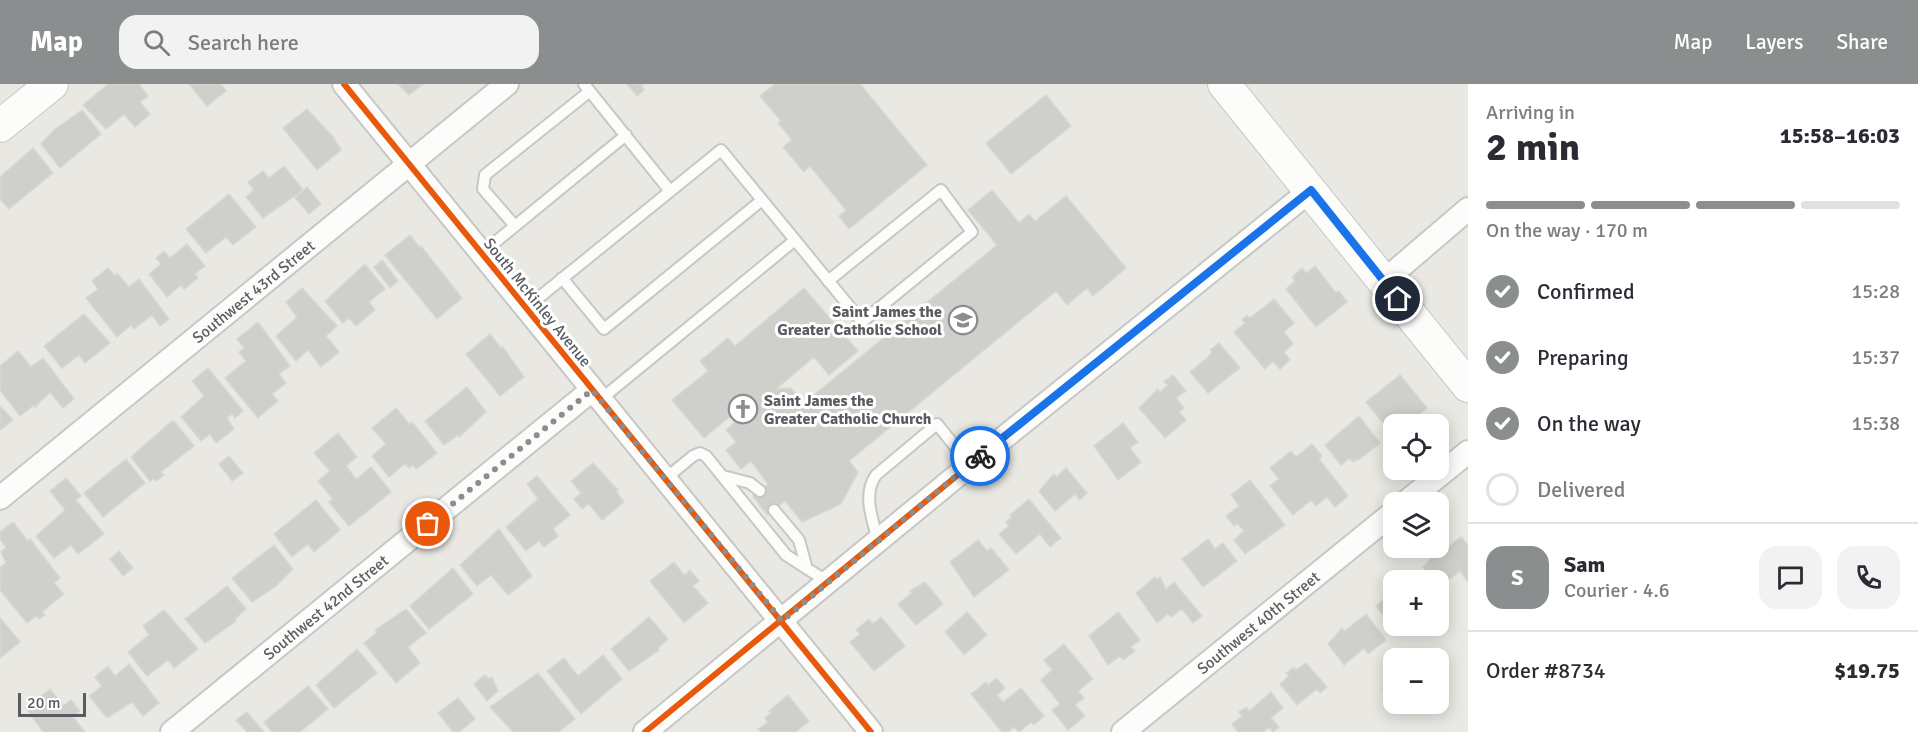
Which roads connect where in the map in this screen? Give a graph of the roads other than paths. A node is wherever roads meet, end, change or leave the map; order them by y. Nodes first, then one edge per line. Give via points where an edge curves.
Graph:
1 (52, 84) edge
2 (344, 84) edge
3 (507, 84) edge
4 (1224, 84) edge
5 (587, 88) edge
6 (0, 126) edge
7 (626, 135) junction
8 (410, 165) junction
9 (1311, 190) junction
10 (670, 191) junction
11 (762, 200) junction
12 (1468, 209) edge
13 (516, 226) junction
14 (795, 240) junction
15 (482, 253) junction
16 (562, 278) junction
17 (828, 280) junction
18 (1384, 281) junction
19 (526, 308) junction
20 (1468, 386) edge
21 (596, 395) junction
22 (1468, 452) edge
23 (970, 465) junction
24 (723, 476) junction
25 (665, 479) junction
26 (760, 491) dead end
27 (1418, 492) edge
28 (0, 498) edge
29 (774, 510) dead end
30 (1383, 522) edge
31 (878, 541) junction
32 (807, 569) junction
33 (829, 583) junction
34 (782, 621) junction
35 (172, 732) edge
36 (645, 732) edge
37 (871, 732) edge
38 (1123, 732) edge

1 - 6 street
2 - 8 street, South McKinley Avenue
3 - 8 street, Southwest 43rd Street
4 - 9 street
5 - 7 lane
5 - 13 lane via 485,175 483,189
7 - 10 lane
7 - 13 lane
8 - 15 street, South McKinley Avenue
8 - 28 street, Southwest 43rd Street
9 - 18 street
9 - 23 street
10 - 11 lane via 722,150
10 - 16 lane
11 - 14 lane
11 - 16 lane via 604,329
12 - 18 street
13 - 15 lane
14 - 17 lane
14 - 21 lane
15 - 19 street, South McKinley Avenue
16 - 19 lane
17 - 17 lane via 862,322 972,232 941,190
18 - 20 street
19 - 21 street, South McKinley Avenue
21 - 25 street, South McKinley Avenue
21 - 35 street, Southwest 42nd Street
22 - 27 street
23 - 31 street
23 - 31 lane via 937,424 871,482 868,501
24 - 25 lane via 700,453
24 - 26 lane via 750,483
24 - 32 lane via 786,555
25 - 34 street, South McKinley Avenue
29 - 32 lane via 799,540
30 - 38 street, Southwest 40th Street
31 - 33 street
32 - 33 lane
33 - 34 street
34 - 36 street
34 - 37 street, South McKinley Avenue

